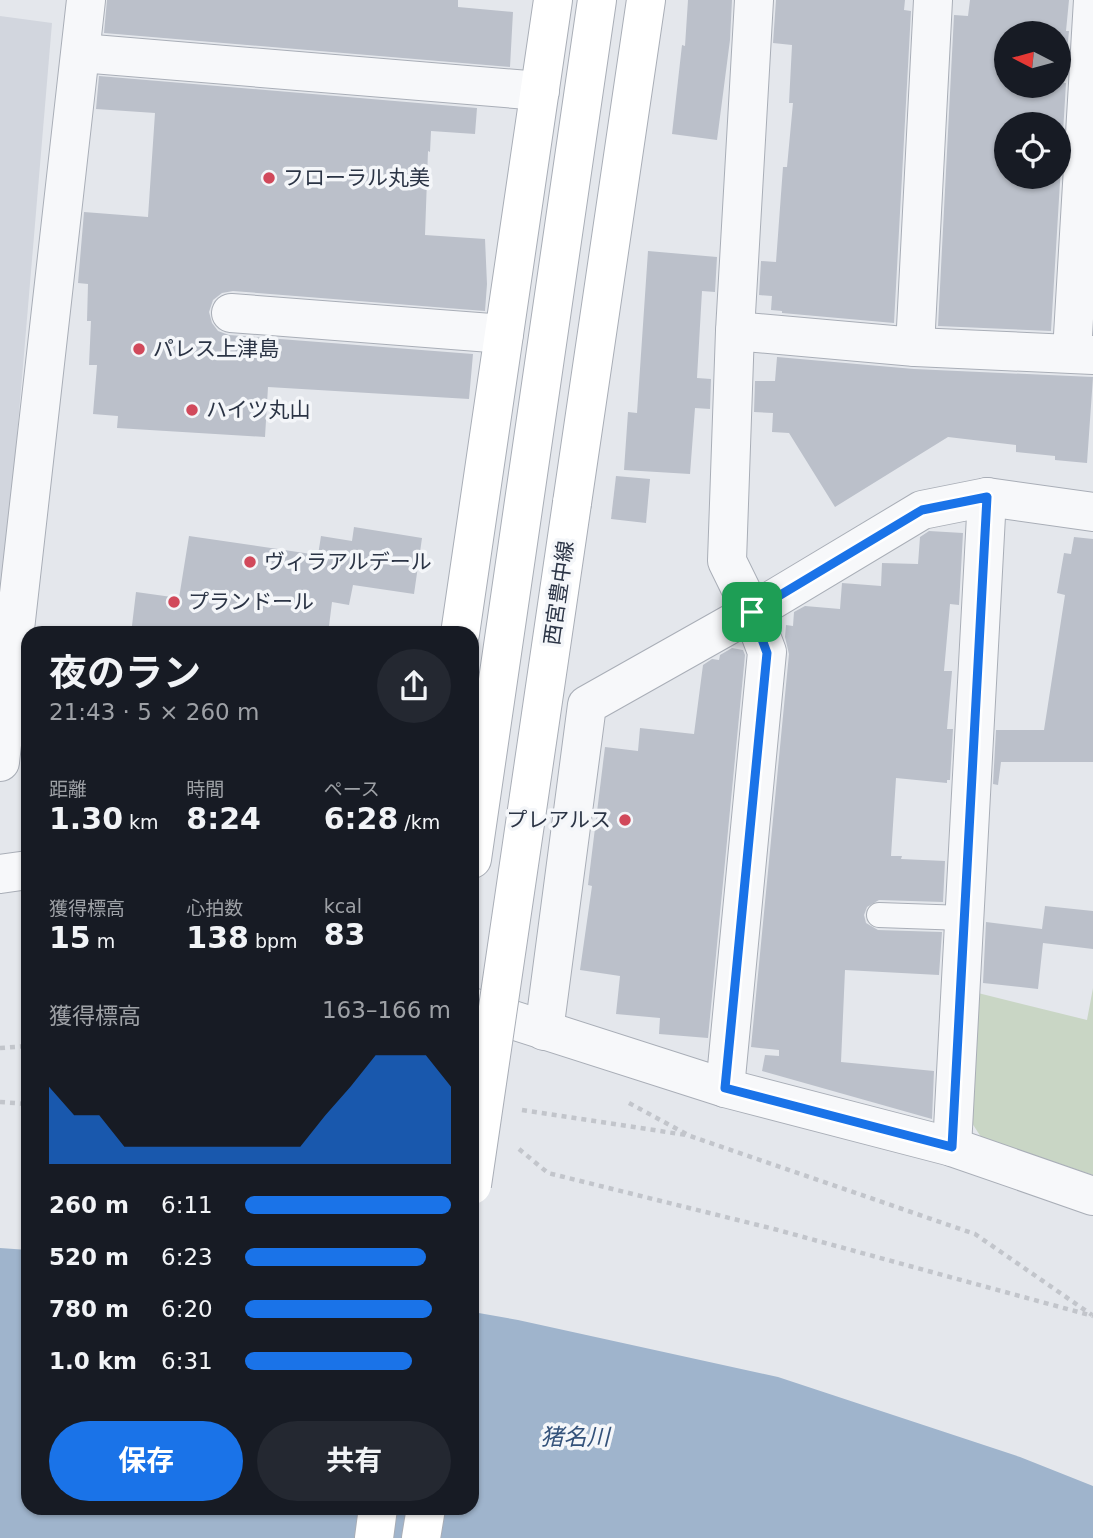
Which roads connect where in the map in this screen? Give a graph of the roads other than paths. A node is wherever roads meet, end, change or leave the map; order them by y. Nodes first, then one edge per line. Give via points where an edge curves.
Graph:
1 (86, 0) edge
2 (553, 0) edge
3 (597, 0) edge
4 (646, 0) edge
5 (754, 0) edge
6 (933, 0) edge
7 (1093, 0) edge
8 (80, 53) junction
9 (540, 91) junction
10 (231, 313) dead end
11 (735, 331) junction
12 (504, 334) junction
13 (915, 347) junction
14 (1082, 354) edge
15 (987, 497) junction
16 (1093, 512) edge
17 (752, 612) junction
18 (25, 626) edge
19 (461, 626) edge
20 (21, 668) edge
21 (17, 710) edge
22 (0, 762) edge
23 (479, 811) edge
24 (21, 871) edge
25 (0, 874) edge
26 (879, 915) dead end
27 (964, 918) junction
28 (479, 1009) edge
29 (544, 1031) junction
30 (725, 1088) junction
31 (479, 1137) edge
32 (952, 1147) junction
33 (1093, 1196) edge
34 (377, 1515) edge
35 (425, 1515) edge
36 (374, 1538) edge
37 (421, 1538) edge

1 - 8 street
2 - 9 main road
3 - 23 main road
4 - 31 main road, 西宮豊中線, bridge
5 - 11 street
6 - 13 street
7 - 14 street
8 - 9 street
8 - 18 street
9 - 12 main road
10 - 12 street
11 - 13 street
11 - 17 street via 727,561
12 - 19 main road
13 - 14 street
15 - 16 street
15 - 17 street via 922,510
15 - 27 street
17 - 29 street via 587,705
17 - 30 street via 767,653
20 - 21 street
21 - 22 street
24 - 25 street
26 - 27 lane
27 - 32 street
28 - 29 street
29 - 30 street
30 - 32 street
32 - 33 street
34 - 36 main road
35 - 37 main road

